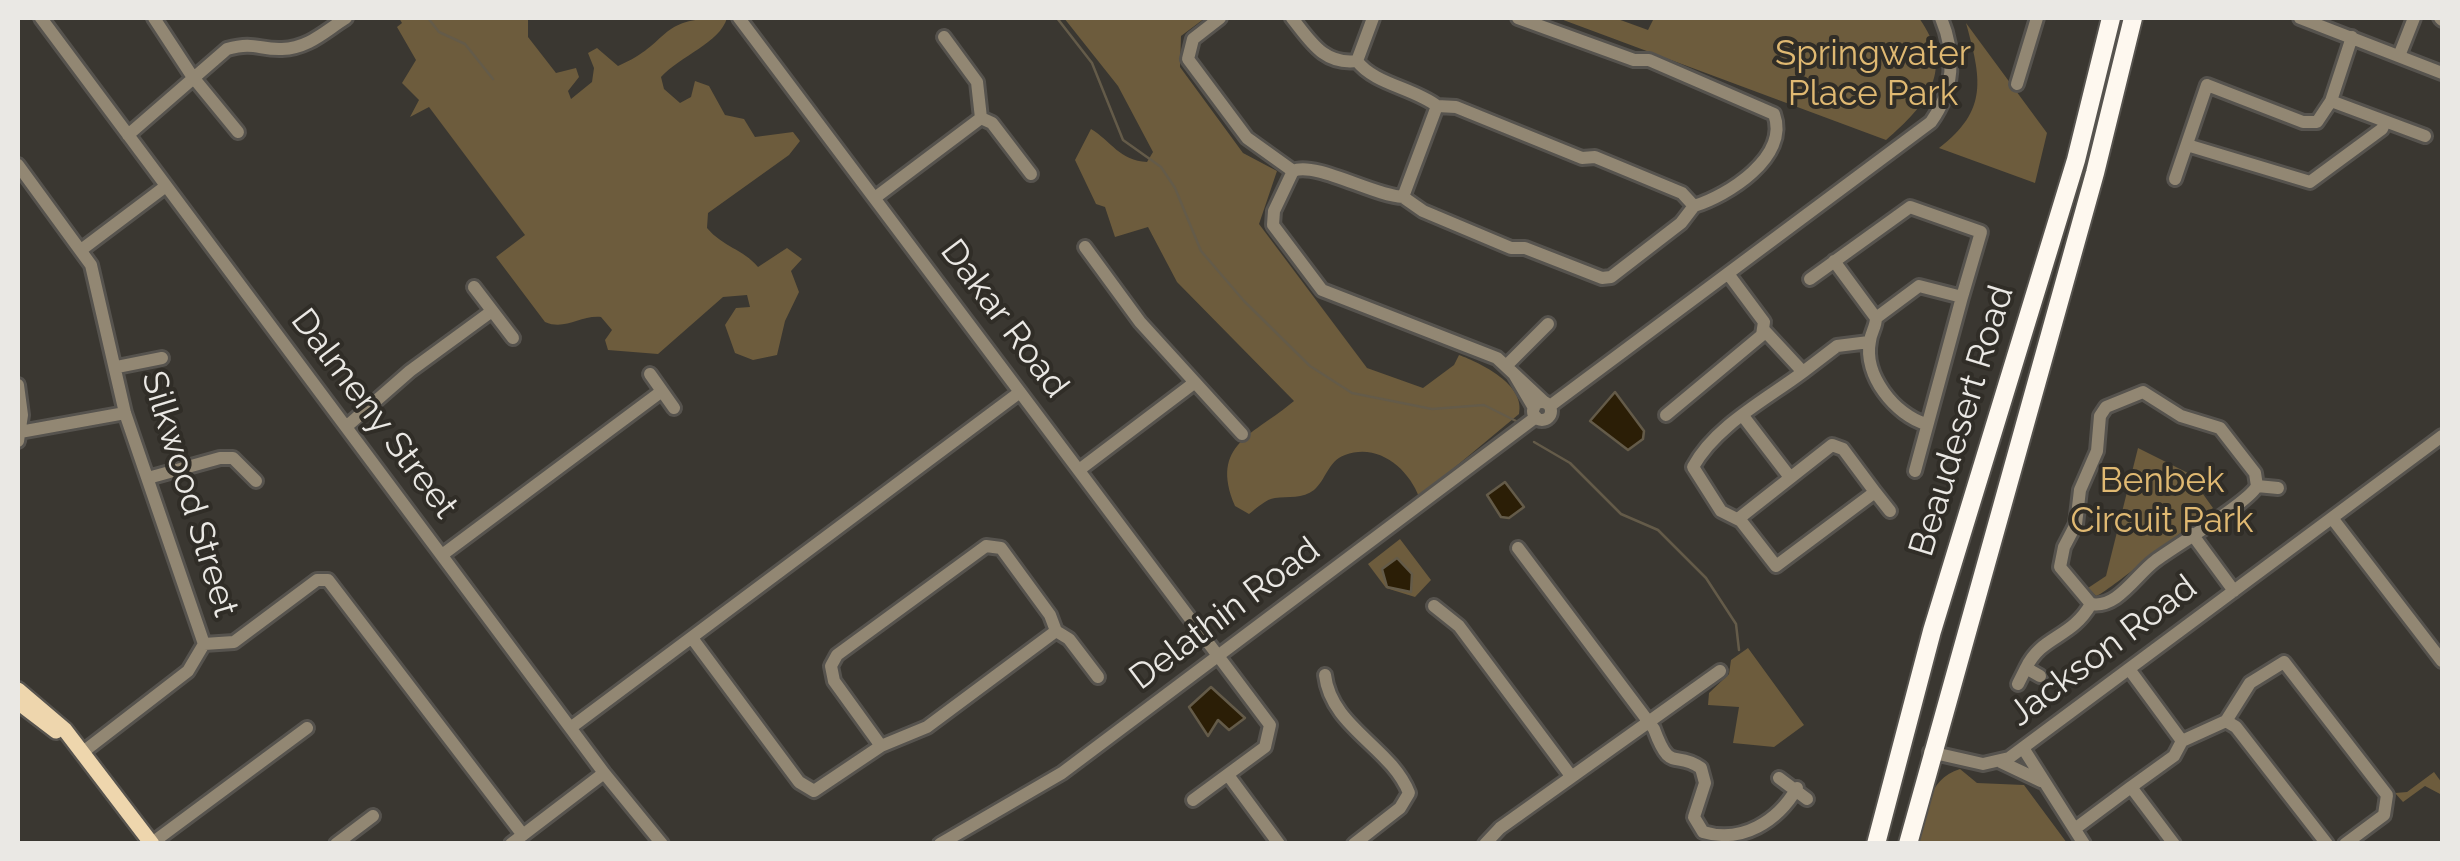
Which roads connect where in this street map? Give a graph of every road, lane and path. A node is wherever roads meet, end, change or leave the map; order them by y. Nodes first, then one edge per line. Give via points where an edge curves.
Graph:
1 (40, 18) edge
2 (154, 18) edge
3 (346, 18) edge
4 (740, 18) edge
5 (1220, 18) edge
6 (1292, 18) edge
7 (1373, 18) edge
8 (1518, 18) edge
9 (1941, 18) edge
10 (2037, 18) edge
11 (2111, 18) edge
12 (2133, 18) edge
13 (2300, 18) edge
14 (2414, 18) edge
15 (944, 37) dead end
16 (2352, 37) junction
17 (1359, 56) junction
18 (2399, 56) junction
19 (2442, 73) edge
20 (192, 76) junction
21 (2017, 84) dead end
22 (2332, 101) junction
23 (1437, 106) junction
24 (981, 118) junction
25 (2385, 122) junction
26 (238, 132) dead end
27 (128, 134) junction
28 (2425, 136) dead end
29 (2187, 145) junction
30 (18, 165) edge
31 (1292, 171) junction
32 (1031, 174) dead end
33 (2176, 179) dead end
34 (166, 186) junction
35 (876, 197) junction
36 (1403, 198) junction
37 (1694, 206) junction
38 (1085, 247) dead end
39 (81, 250) junction
40 (1834, 261) junction
41 (1729, 275) junction
42 (1810, 279) dead end
43 (474, 287) dead end
44 (1962, 297) junction
45 (492, 311) junction
46 (1876, 318) junction
47 (1548, 324) dead end
48 (1764, 330) junction
49 (512, 338) dead end
50 (1869, 342) junction
51 (162, 358) dead end
52 (117, 366) junction
53 (1510, 369) junction
54 (1804, 372) junction
55 (650, 374) dead end
56 (1194, 383) junction
57 (18, 385) edge
58 (662, 391) junction
59 (1020, 392) junction
60 (674, 408) dead end
61 (1541, 408) junction
62 (125, 413) junction
63 (1666, 415) dead end
64 (1743, 416) junction
65 (1926, 424) junction
66 (346, 427) junction
67 (1242, 434) dead end
68 (2442, 436) edge
69 (19, 437) edge
70 (1079, 470) junction
71 (1915, 471) dead end
72 (1788, 476) junction
73 (148, 478) junction
74 (256, 481) dead end
75 (2257, 486) junction
76 (2278, 488) dead end
77 (1875, 492) junction
78 (1890, 511) dead end
79 (2332, 518) junction
80 (1738, 519) junction
81 (2192, 534) junction
82 (1518, 548) dead end
83 (442, 555) junction
84 (2234, 591) junction
85 (2091, 604) junction
86 (1434, 606) dead end
87 (1056, 631) junction
88 (692, 638) junction
89 (204, 644) junction
90 (1218, 657) junction
91 (2442, 661) edge
92 (2026, 668) junction
93 (2129, 670) junction
94 (1720, 671) dead end
95 (1325, 674) dead end
96 (2040, 676) dead end
97 (1098, 677) dead end
98 (2018, 684) dead end
99 (18, 690) edge
100 (18, 702) edge
101 (1648, 720) junction
102 (2226, 721) junction
103 (573, 726) junction
104 (307, 728) dead end
105 (2182, 741) junction
106 (881, 746) junction
107 (2023, 748) junction
108 (83, 752) junction
109 (1930, 752) junction
110 (2002, 762) junction
111 (604, 773) junction
112 (1228, 775) junction
113 (1571, 776) junction
114 (1779, 778) dead end
115 (2042, 783) junction
116 (1796, 788) junction
117 (2132, 788) junction
118 (1807, 799) dead end
119 (1193, 800) dead end
120 (373, 816) dead end
121 (2076, 828) junction
122 (517, 839) edge
123 (152, 843) edge
124 (336, 844) edge
125 (662, 844) edge
126 (940, 844) edge
127 (1279, 844) edge
128 (1354, 844) edge
129 (1485, 844) edge
130 (1876, 844) edge
131 (1908, 844) edge
132 (2084, 844) edge
133 (2174, 844) edge
134 (2327, 844) edge
135 (2345, 844) edge

1 - 27 street, Dalmeny Street
2 - 20 street
3 - 20 street via 307,44 227,49
4 - 35 street, Dakar Road
5 - 31 street via 1193,39 1188,59 1247,138
6 - 17 street via 1327,58
7 - 17 street
8 - 37 street via 1649,60 1774,114 1777,131 1763,162
9 - 41 street, Delathin Road via 1950,80 1930,122
10 - 21 street
11 - 130 highway, Beaudesert Road via 2076,160 1932,631
12 - 109 highway, Beaudesert Road
13 - 16 street
14 - 18 street
15 - 24 street via 977,82
16 - 18 street
16 - 22 street
17 - 23 street via 1364,70
18 - 19 street
20 - 26 street
20 - 27 street
22 - 25 street
22 - 29 street via 2317,122 2303,122 2207,85
23 - 36 street
23 - 37 street via 1595,158 1682,194
24 - 32 street
24 - 35 street
25 - 28 street
25 - 29 street via 2310,182
27 - 34 street, Dalmeny Street
29 - 33 street
30 - 39 street, Silkwood Street
31 - 36 street via 1310,169
31 - 53 street via 1273,226 1318,288
34 - 39 street
34 - 66 street, Dalmeny Street
35 - 59 street, Dakar Road
36 - 37 street via 1511,248 1602,278 1681,224
38 - 56 street
39 - 52 street, Silkwood Street via 92,265
40 - 42 street
40 - 44 street via 1903,209 1917,208 1981,232
40 - 46 street
41 - 48 street
41 - 61 street, Delathin Road
43 - 45 street
44 - 46 street via 1919,286
44 - 65 street
45 - 49 street
45 - 66 street
46 - 50 street
47 - 53 street
48 - 54 street
48 - 63 street
50 - 54 street via 1837,346
50 - 65 street via 1875,380 1907,416
51 - 52 street
52 - 62 street, Silkwood Street
53 - 61 street
54 - 64 street
55 - 58 street
56 - 67 street
56 - 70 street
57 - 69 street
58 - 60 street
58 - 83 street
59 - 70 street, Dakar Road
59 - 88 street
61 - 90 street, Delathin Road
62 - 69 street
62 - 73 street, Silkwood Street
64 - 72 street
64 - 80 street via 1694,467 1722,510
65 - 71 street
66 - 83 street, Dalmeny Street
68 - 79 street, Jackson Road
70 - 90 street, Dakar Road
72 - 77 street via 1838,445
72 - 80 street
73 - 74 street via 233,458
73 - 89 street, Silkwood Street
75 - 76 street
75 - 81 street
75 - 85 street via 2255,473 2210,422 2182,416 2143,392 2106,407 2060,567
77 - 78 street
77 - 80 street via 1776,566
79 - 84 street, Jackson Road
79 - 91 street
81 - 84 street
81 - 85 street via 2110,602
82 - 101 street
83 - 103 street, Dalmeny Street
84 - 93 street, Jackson Road
85 - 92 street via 2079,625 2039,648
86 - 113 street via 1459,626
87 - 97 street
87 - 106 street via 927,727
87 - 106 street via 1000,548 986,546 831,666 834,681
88 - 103 street
88 - 106 street via 800,782 814,790
89 - 108 street, Silkwood Street via 188,671
89 - 122 street via 234,642 318,580 328,580
90 - 112 street, Dakar Road via 1271,732 1265,747
90 - 126 street, Delathin Road via 1062,773
92 - 96 street
92 - 98 street
93 - 105 street
93 - 107 street, Jackson Road
94 - 101 street
95 - 128 street via 1344,715 1384,753 1409,793
99 - 108 main road
100 - 108 main road
101 - 113 street
101 - 116 street via 1670,759 1695,763 1705,775 1694,817 1703,832 1757,828 1779,814
102 - 105 street
102 - 134 street
102 - 135 street via 2250,683 2273,664 2292,668 2388,796 2384,814
103 - 111 street, Dalmeny Street
104 - 123 street
105 - 117 street via 2174,756
107 - 110 street, Jackson Road
107 - 115 street
108 - 123 main road
109 - 110 street, Jackson Road
109 - 131 highway, Beaudesert Road
110 - 115 street
111 - 122 street
111 - 125 street, Dalmeny Street
112 - 119 street
112 - 127 street
113 - 129 street
114 - 116 street
115 - 121 street
116 - 118 street
117 - 121 street
117 - 133 street
120 - 124 street
121 - 132 street

